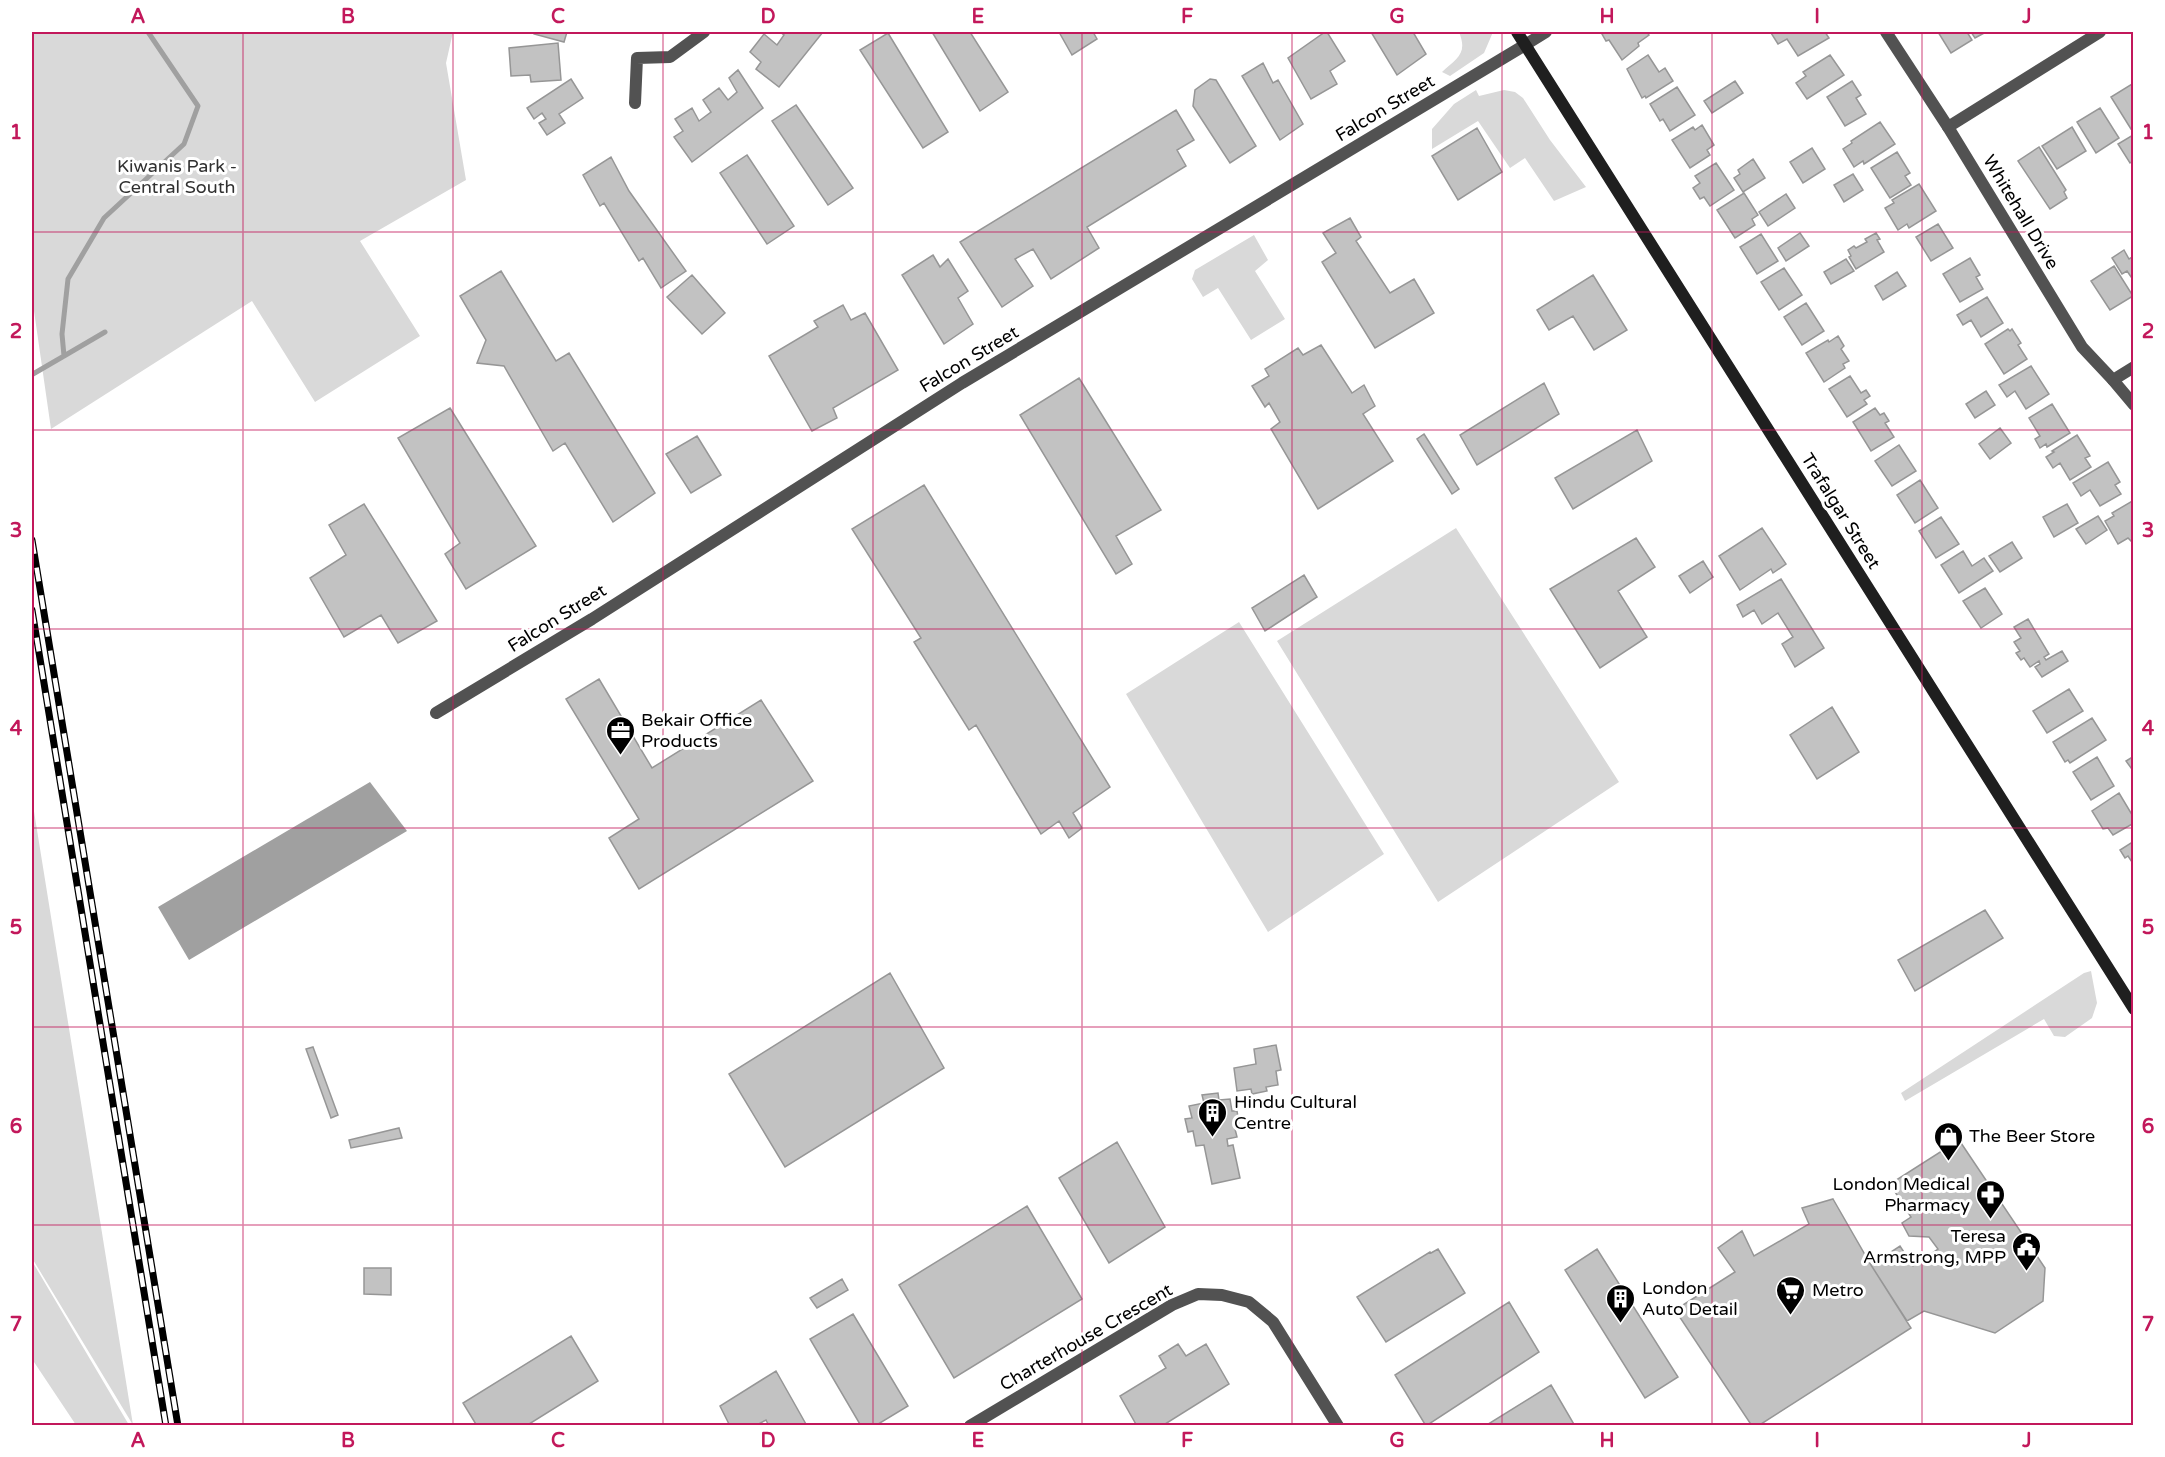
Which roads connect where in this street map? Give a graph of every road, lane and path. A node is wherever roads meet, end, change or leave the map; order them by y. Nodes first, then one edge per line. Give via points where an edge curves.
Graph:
1 (704, 32) edge
2 (1517, 32) edge
3 (1546, 32) edge
4 (1886, 32) edge
5 (2100, 32) edge
6 (1525, 45) junction
7 (635, 103) dead end
8 (1948, 127) junction
9 (2133, 367) edge
10 (2113, 380) junction
11 (2133, 405) edge
12 (436, 713) dead end
13 (2133, 1009) edge
14 (970, 1425) edge
15 (1338, 1425) edge

1 - 7 street via 670,57 637,58
2 - 6 main road, Trafalgar Street
3 - 6 street, Falcon Street
4 - 8 street, Whitehall Drive
5 - 8 street
6 - 12 street, Falcon Street via 962,383 592,619
6 - 13 main road, Trafalgar Street
8 - 10 street, Whitehall Drive via 2082,347
9 - 10 street
10 - 11 street, Whitehall Drive
14 - 15 street, Charterhouse Crescent via 1172,1305 1207,1294 1249,1302 1273,1322

